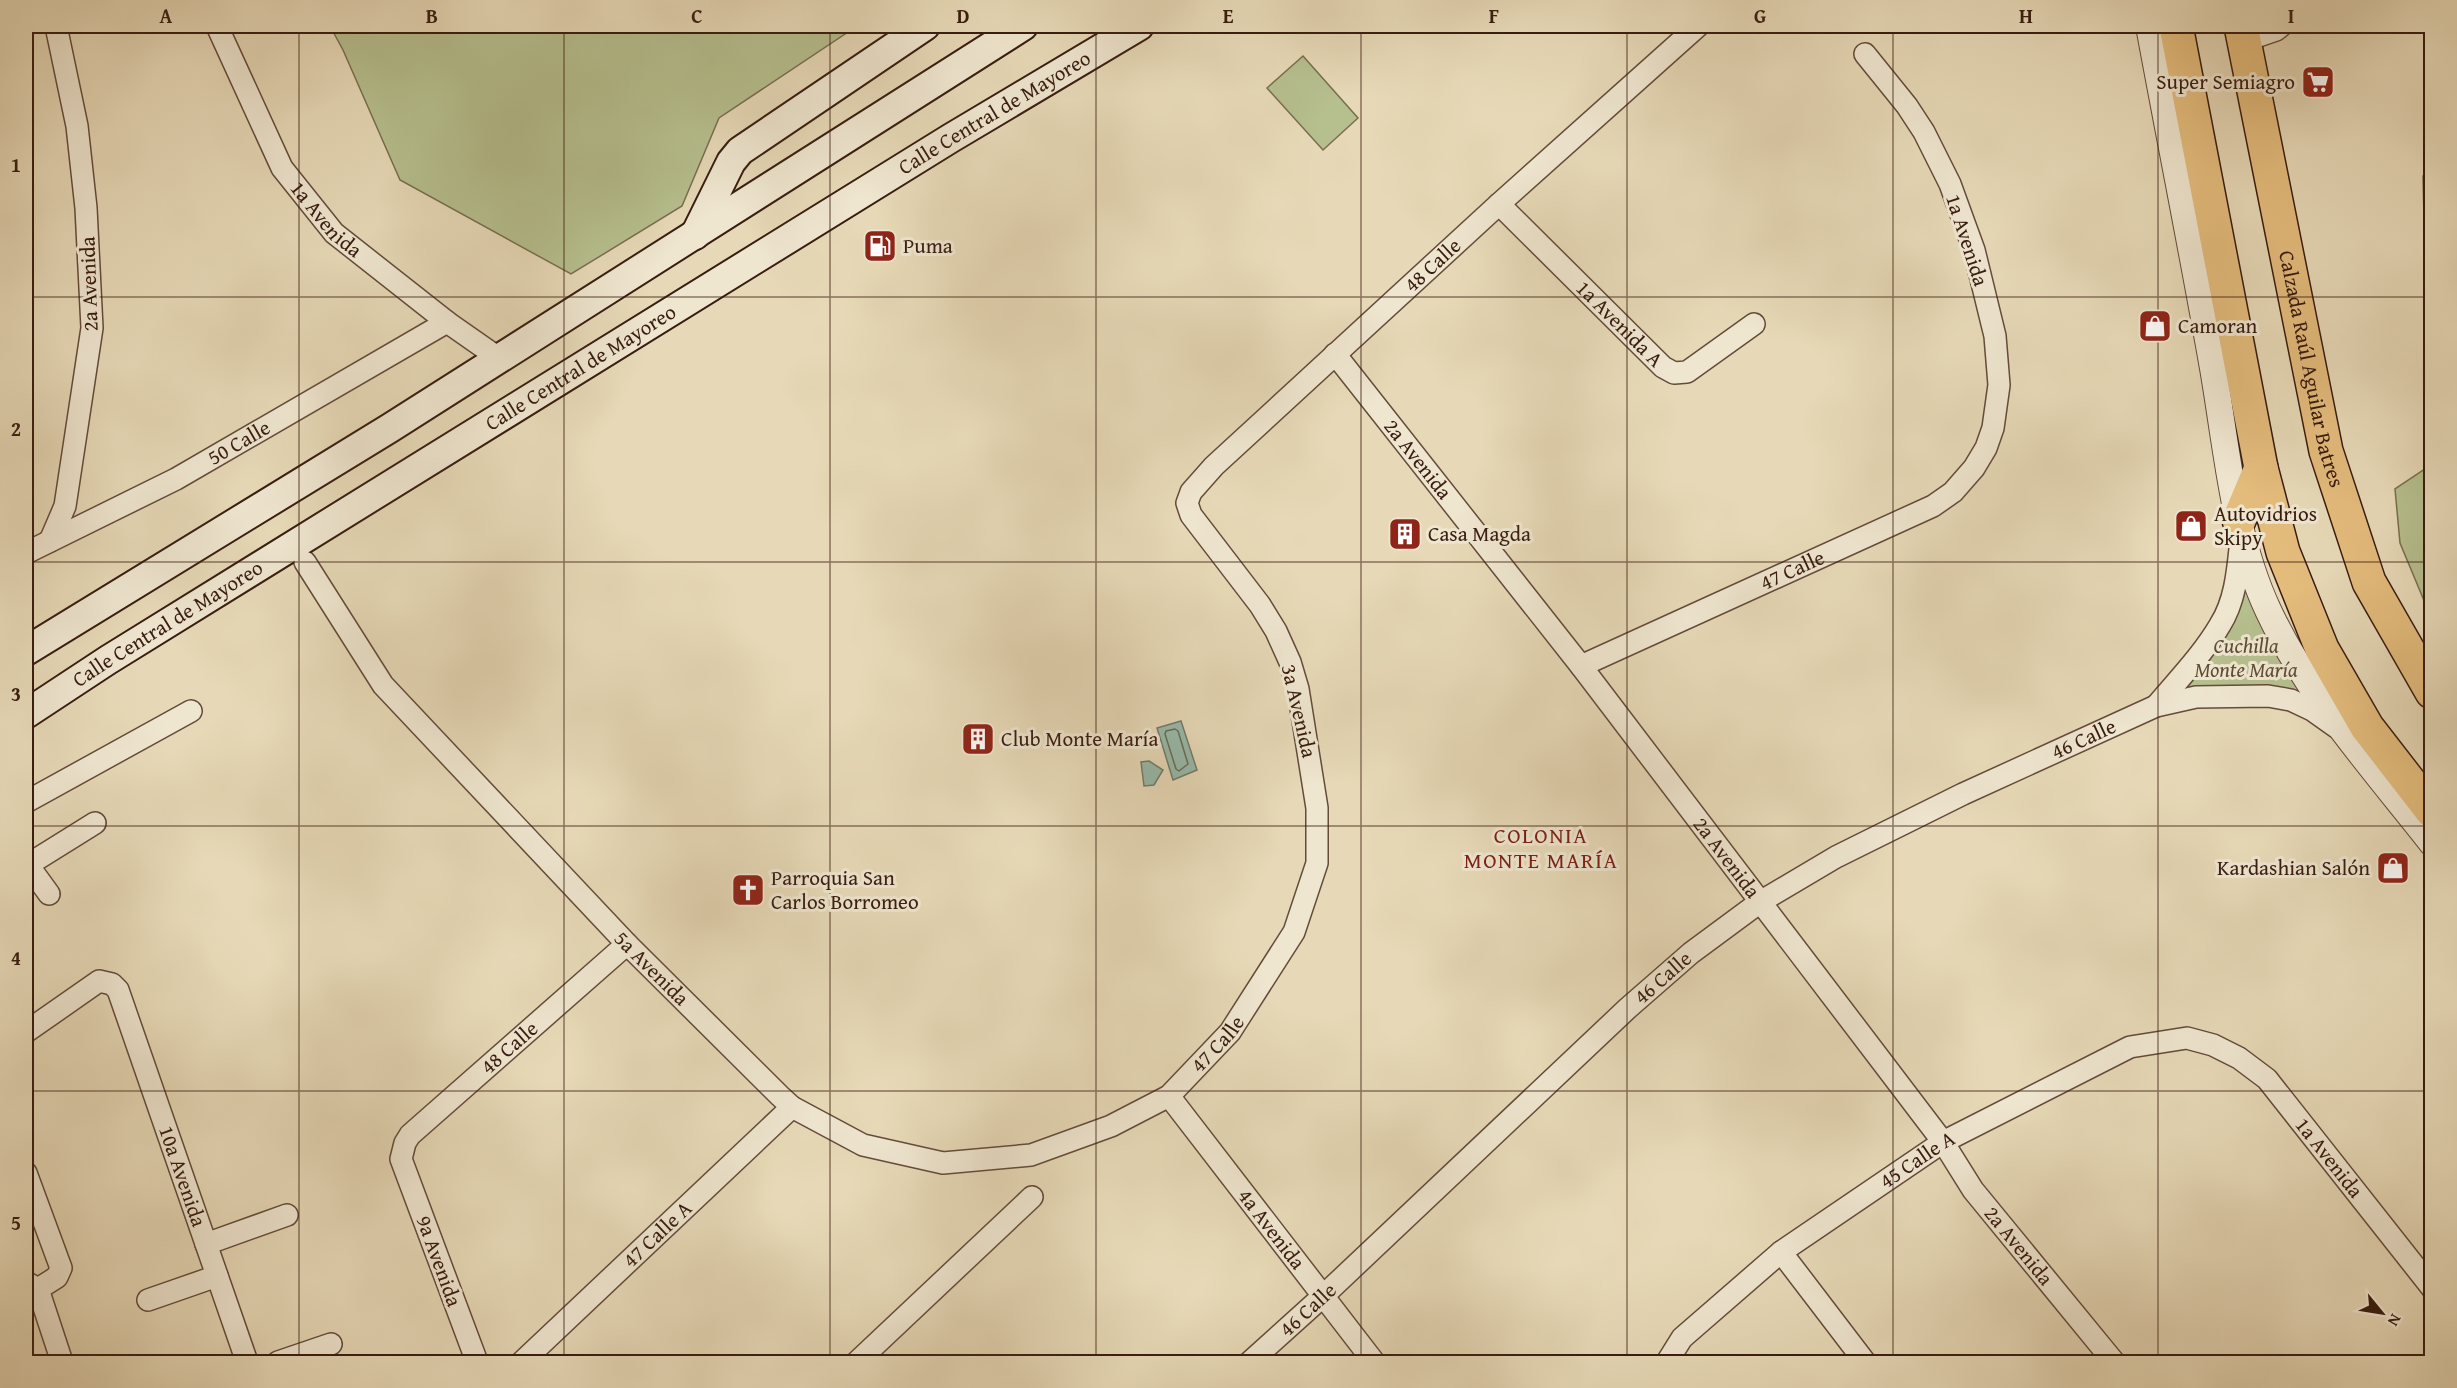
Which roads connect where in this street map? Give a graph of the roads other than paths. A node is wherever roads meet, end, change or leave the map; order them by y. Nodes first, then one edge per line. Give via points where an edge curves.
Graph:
1 (56, 26) edge
2 (217, 26) edge
3 (924, 26) edge
4 (1023, 26) edge
5 (1139, 26) edge
6 (1698, 26) edge
7 (2149, 26) edge
8 (2176, 26) edge
9 (2282, 26) edge
10 (2243, 33) edge
11 (1865, 54) dead end
12 (1499, 204) junction
13 (695, 235) junction
14 (447, 322) junction
15 (1754, 324) dead end
16 (1335, 354) junction
17 (500, 359) junction
18 (1986, 448) joint
19 (2261, 468) junction
20 (1191, 515) joint
21 (2240, 528) junction
22 (50, 541) junction
23 (26, 553) edge
24 (305, 562) dead end
25 (26, 651) edge
26 (1581, 666) junction
27 (2432, 692) edge
28 (2156, 706) junction
29 (191, 711) dead end
30 (26, 714) edge
31 (2349, 736) junction
32 (26, 802) edge
33 (2432, 810) edge
34 (95, 823) dead end
35 (2432, 843) edge
36 (27, 866) edge
37 (49, 894) dead end
38 (1760, 902) junction
39 (1294, 932) joint
40 (627, 944) junction
41 (26, 1032) edge
42 (2213, 1045) joint
43 (1169, 1096) junction
44 (792, 1107) junction
45 (1112, 1126) joint
46 (1943, 1142) junction
47 (401, 1159) joint
48 (26, 1173) edge
49 (1032, 1197) dead end
50 (287, 1215) dead end
51 (206, 1244) junction
52 (1781, 1252) junction
53 (217, 1276) junction
54 (32, 1285) edge
55 (2432, 1288) edge
56 (1322, 1297) junction
57 (148, 1300) dead end
58 (331, 1344) dead end
59 (62, 1362) edge
60 (247, 1362) edge
61 (278, 1362) edge
62 (477, 1362) edge
63 (522, 1362) edge
64 (857, 1362) edge
65 (1250, 1362) edge
66 (1374, 1362) edge
67 (1667, 1362) edge
68 (1865, 1362) edge
69 (2114, 1362) edge

1 - 22 street, 2a Avenida via 76,126 86,208 92,328 65,506
2 - 14 street, 1a Avenida via 294,186 334,233
3 - 13 main road via 740,152
4 - 13 main road
5 - 30 main road, Calle Central de Mayoreo via 922,156
6 - 12 street, 48 Calle
7 - 21 street
8 - 19 highway
9 - 10 street
10 - 27 highway, Calzada Raúl Aguilar Batres via 2326,451 2369,582
11 - 18 street, 1a Avenida via 1893,86 1924,132 1950,184 1974,250 1995,336 1999,385
12 - 15 street, 1a Avenida A via 1663,367 1674,373 1687,372
12 - 16 street, 48 Calle
13 - 17 main road
14 - 17 street, 1a Avenida
14 - 22 street, 50 Calle via 176,479
16 - 20 street, 48 Calle via 1214,466 1191,492 1187,503
16 - 26 street, 2a Avenida
17 - 25 main road
18 - 26 street, 47 Calle via 1953,492 1933,506
19 - 21 highway
19 - 33 highway via 2283,552 2322,649 2367,726
20 - 39 street, 3a Avenida via 1276,631 1298,689 1317,808 1317,863
21 - 28 street, 46 Calle via 2236,581 2221,624
21 - 31 street via 2255,580 2283,641
22 - 23 street, 50 Calle
24 - 40 street, 5a Avenida via 383,685
26 - 38 street, 2a Avenida
28 - 31 street, 46 Calle via 2196,698 2268,696 2291,700 2312,710
28 - 38 street, 46 Calle via 1963,794 1836,857
29 - 32 street
31 - 35 street
34 - 36 street
36 - 37 street
38 - 46 street, 2a Avenida
38 - 56 street, 46 Calle via 1691,953 1628,1008
39 - 43 street, 47 Calle via 1230,1032
40 - 44 street, 5a Avenida
40 - 47 street, 48 Calle via 410,1135
41 - 51 street, 10a Avenida via 99,981 118,990
42 - 46 street, 45 Calle A via 2187,1038 2130,1047
42 - 55 street, 1a Avenida via 2267,1079
43 - 45 street, 47 Calle
43 - 56 street, 4a Avenida
44 - 45 street, 5a Avenida via 862,1145 943,1163 1031,1155
44 - 63 street, 47 Calle A
46 - 52 street, 45 Calle A
46 - 69 street, 2a Avenida via 1972,1190
47 - 62 street, 9a Avenida
48 - 54 street via 61,1268 57,1277
49 - 64 street
50 - 51 street
51 - 53 street, 10a Avenida
52 - 67 street, 45 Calle A via 1682,1338
52 - 68 street
53 - 57 street
53 - 60 street, 10a Avenida
54 - 59 street
56 - 65 street, 46 Calle
56 - 66 street, 4a Avenida
58 - 61 street

